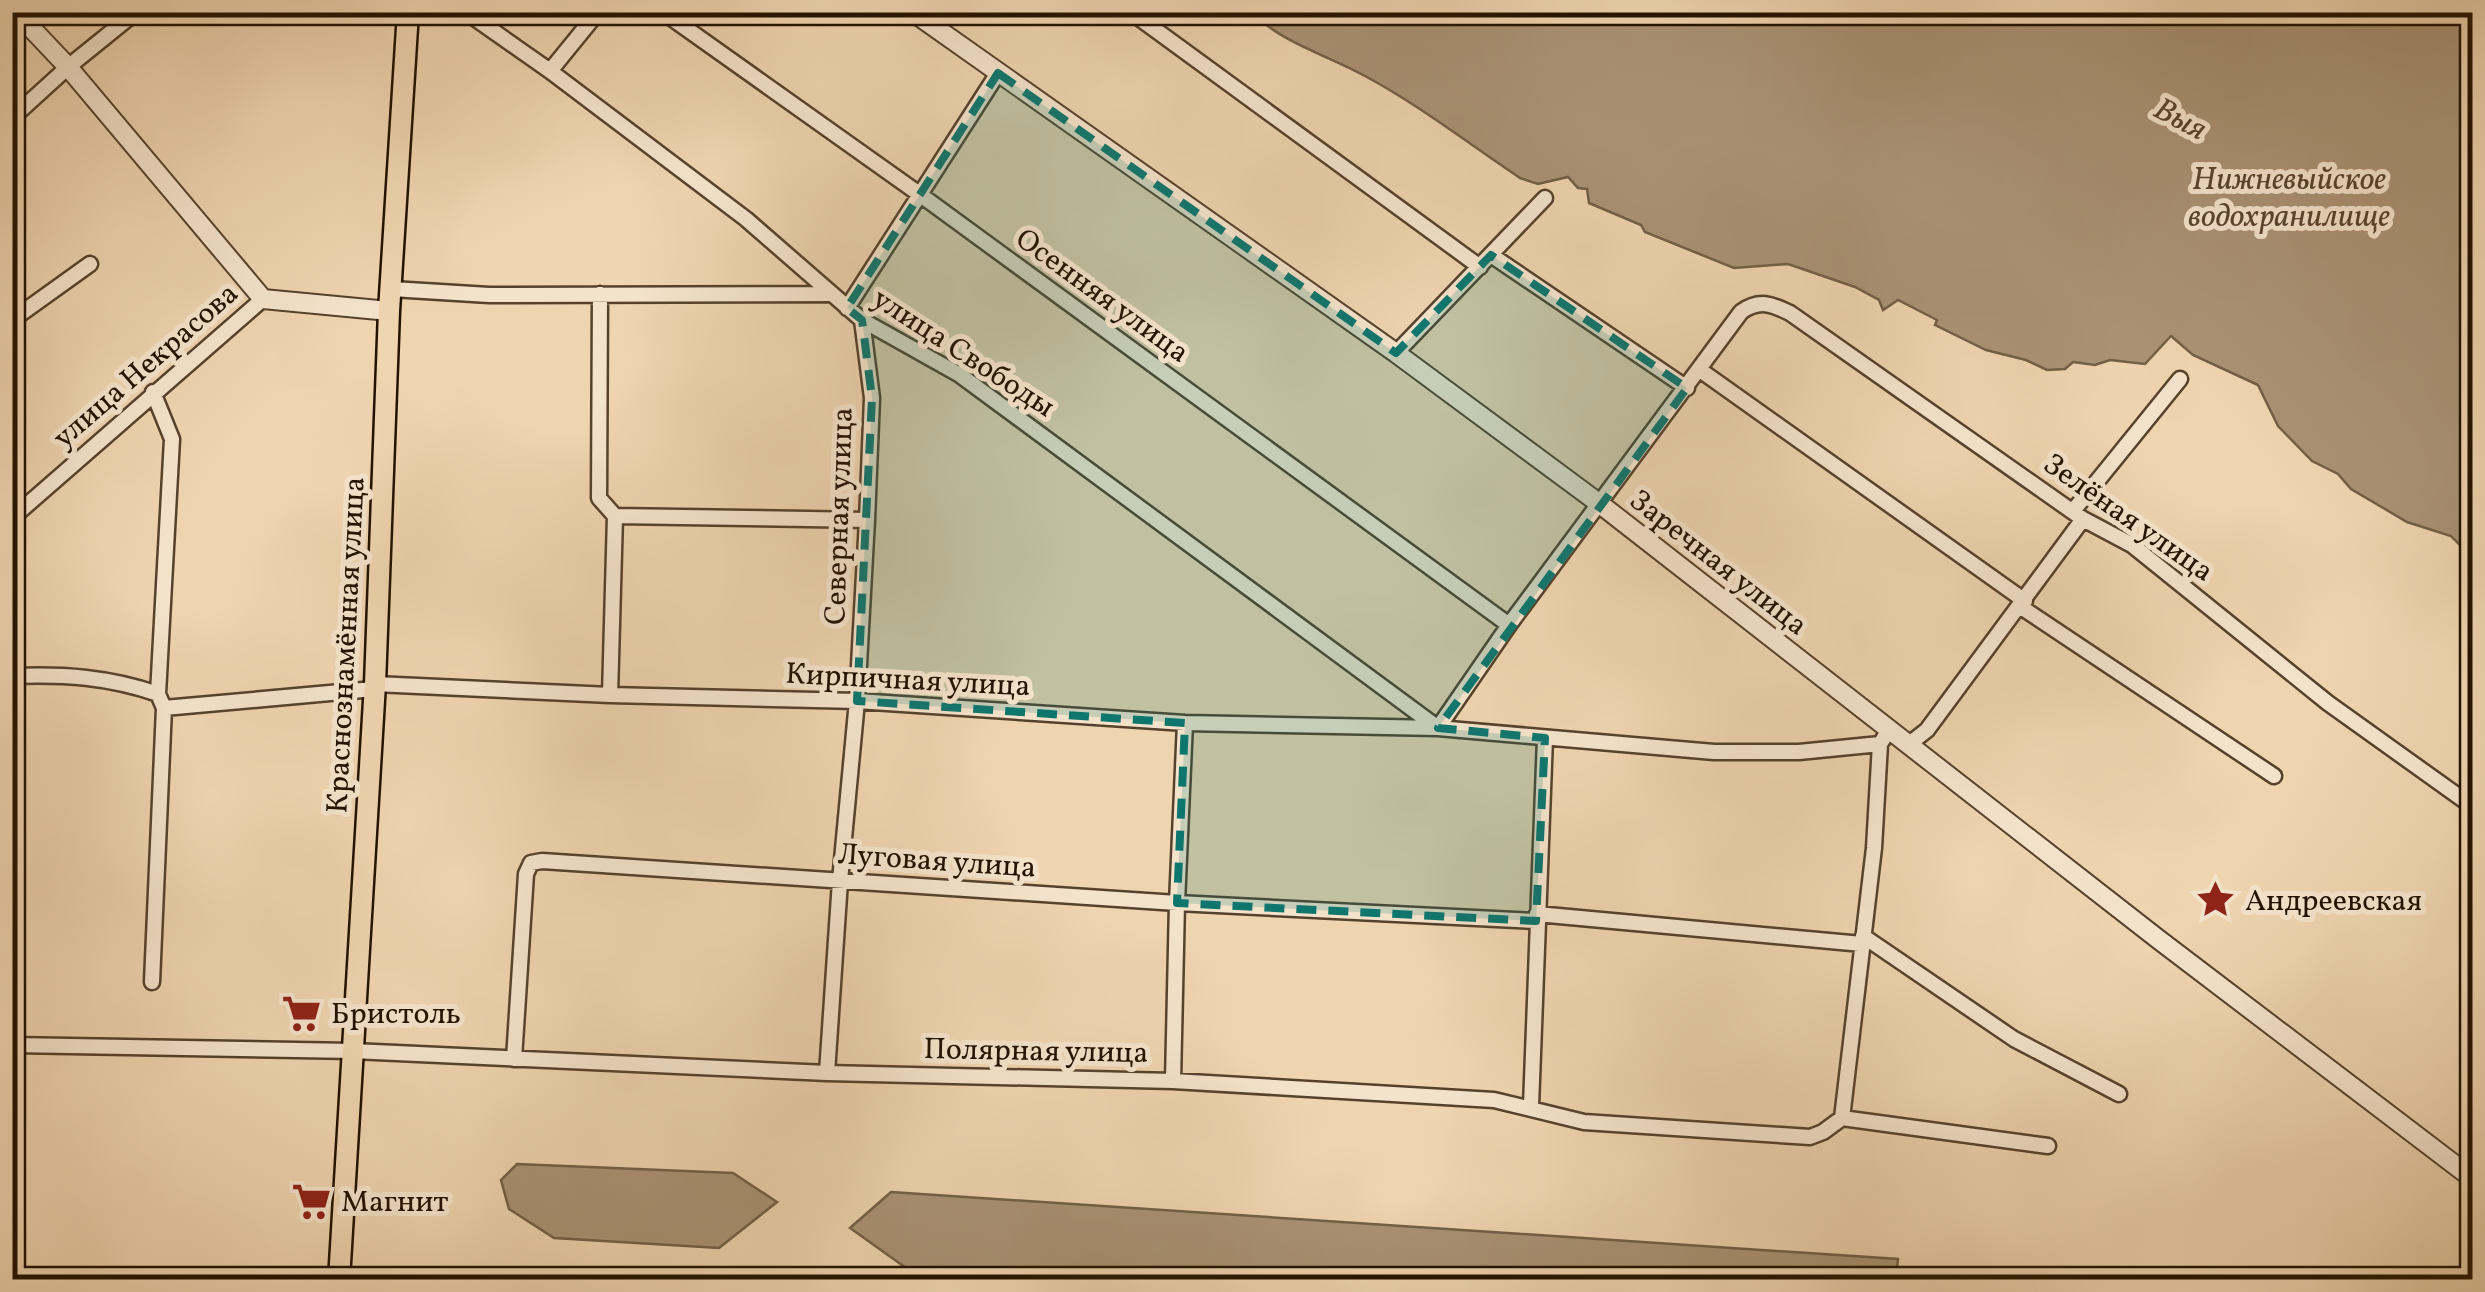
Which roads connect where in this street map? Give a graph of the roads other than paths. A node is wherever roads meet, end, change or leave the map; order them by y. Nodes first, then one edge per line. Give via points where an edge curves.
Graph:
1 (16, 12) edge
2 (136, 12) edge
3 (408, 12) edge
4 (466, 12) edge
5 (598, 12) edge
6 (663, 12) edge
7 (913, 12) edge
8 (1131, 12) edge
9 (68, 67) junction
10 (550, 71) junction
11 (998, 73) junction
12 (12, 118) edge
13 (922, 196) junction
14 (1545, 198) dead end
15 (1486, 261) junction
16 (90, 264) dead end
17 (392, 289) junction
18 (600, 294) junction
19 (829, 294) junction
20 (262, 299) junction
21 (847, 308) junction
22 (390, 311) junction
23 (12, 320) edge
24 (862, 320) junction
25 (1396, 353) junction
26 (1700, 370) junction
27 (2180, 380) dead end
28 (1687, 388) junction
29 (154, 392) junction
30 (1600, 504) junction
31 (2078, 515) junction
32 (616, 516) junction
33 (12, 518) edge
34 (867, 520) junction
35 (2023, 604) junction
36 (1508, 625) junction
37 (12, 676) edge
38 (374, 687) junction
39 (610, 696) junction
40 (161, 701) junction
41 (858, 701) junction
42 (1186, 723) junction
43 (1438, 728) junction
44 (1885, 737) junction
45 (1544, 738) junction
46 (1908, 745) junction
47 (2274, 776) dead end
48 (2472, 806) edge
49 (840, 882) junction
50 (1177, 903) junction
51 (1536, 918) junction
52 (1863, 940) junction
53 (152, 982) dead end
54 (12, 1046) edge
55 (353, 1051) junction
56 (514, 1059) junction
57 (827, 1074) junction
58 (1173, 1081) junction
59 (2119, 1094) dead end
60 (1531, 1106) junction
61 (1842, 1118) junction
62 (2048, 1146) dead end
63 (2472, 1178) edge
64 (339, 1280) edge

1 - 9 street
2 - 9 street
3 - 17 main road, Краснознамённая улица
4 - 10 street, улица Свободы
5 - 10 street
6 - 13 street, Осенняя улица
7 - 11 street, Заречная улица
8 - 15 street
9 - 12 street
9 - 20 street
10 - 19 street, улица Свободы via 746,220
11 - 13 street
11 - 25 street, Заречная улица
13 - 21 street
13 - 36 street, Осенняя улица
14 - 15 street
15 - 25 street
15 - 28 street
16 - 23 street
17 - 18 street
17 - 22 main road, Краснознамённая улица
18 - 19 street
18 - 32 street via 598,498
19 - 21 street, улица Свободы
20 - 22 street, улица Некрасова
20 - 29 street, улица Некрасова
21 - 24 street, улица Свободы
22 - 38 main road, Краснознамённая улица
24 - 34 street, Северная улица via 872,398
24 - 43 street, улица Свободы via 960,376
25 - 30 street, Заречная улица
26 - 28 street
26 - 31 street, Зелёная улица via 1742,312 1752,304 1773,304
26 - 35 street
27 - 31 street
28 - 30 street
29 - 33 street, улица Некрасова
29 - 40 street via 172,439
30 - 36 street
30 - 44 street, Заречная улица
31 - 35 street
31 - 48 street, Зелёная улица via 2132,545 2328,703
32 - 34 street
32 - 39 street
34 - 41 street, Северная улица
35 - 46 street via 1928,730
35 - 47 street
36 - 43 street
37 - 40 street, Кирпичная улица via 108,678
38 - 39 street, Кирпичная улица
38 - 40 street, Кирпичная улица
38 - 55 main road, Краснознамённая улица
39 - 41 street, Кирпичная улица
40 - 53 street
41 - 42 street, Кирпичная улица
41 - 49 street, Северная улица
42 - 43 street, Кирпичная улица
42 - 50 street
43 - 45 street, Кирпичная улица
44 - 45 street, Кирпичная улица via 1799,752
44 - 46 street, Заречная улица
44 - 52 street
45 - 51 street
46 - 63 street, Заречная улица
49 - 50 street, Луговая улица
49 - 56 street, Луговая улица via 531,863
49 - 57 street, Северная улица
50 - 51 street, Луговая улица
50 - 58 street
51 - 52 street, Луговая улица
51 - 60 street
52 - 59 street, Луговая улица via 2014,1039
52 - 61 street
54 - 55 street, Полярная улица
55 - 56 street, Полярная улица
55 - 64 main road, Краснознамённая улица
56 - 57 street, Полярная улица
57 - 58 street, Полярная улица
58 - 60 street, Полярная улица
60 - 61 street, Полярная улица via 1584,1122 1810,1138
61 - 62 street

